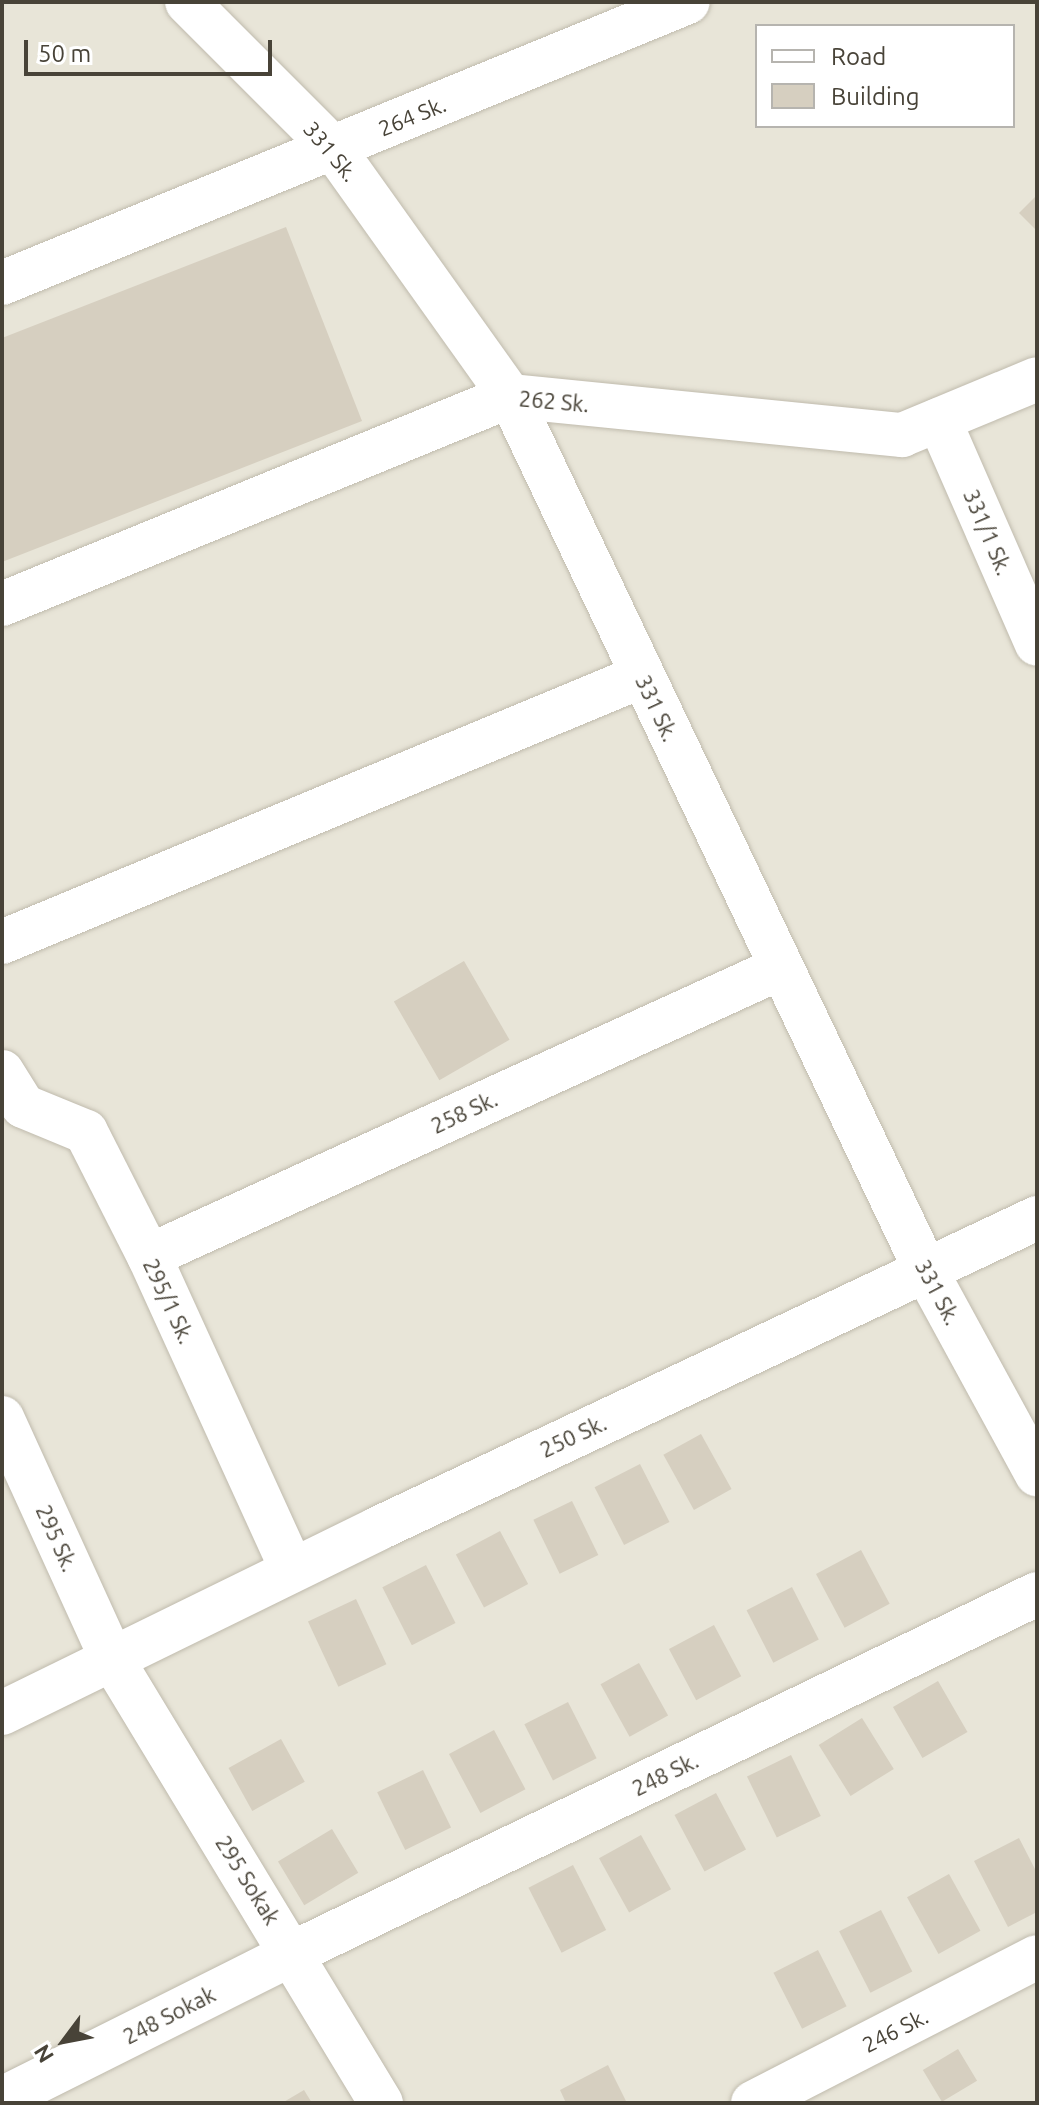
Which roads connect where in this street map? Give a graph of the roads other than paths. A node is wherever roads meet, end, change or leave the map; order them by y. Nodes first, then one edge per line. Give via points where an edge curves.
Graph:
1 (187, 2) edge
2 (688, 2) edge
3 (333, 148) junction
4 (2, 283) edge
5 (1037, 379) edge
6 (510, 396) junction
7 (939, 420) junction
8 (2, 604) edge
9 (1037, 644) edge
10 (642, 676) junction
11 (2, 942) edge
12 (780, 968) junction
13 (2, 1072) edge
14 (1037, 1218) edge
15 (149, 1256) junction
16 (925, 1269) junction
17 (2, 1418) edge
18 (1037, 1474) edge
19 (292, 1570) junction
20 (1037, 1594) edge
21 (112, 1659) junction
22 (2, 1713) edge
23 (293, 1953) junction
24 (1037, 1957) edge
25 (2, 2099) edge
26 (381, 2103) edge
27 (753, 2103) edge

1 - 3 street, 331 Sk.
2 - 3 street, 264 Sk.
3 - 4 street, 264 Sk.
3 - 6 street, 331 Sk.
5 - 7 street, 262 Sk.
6 - 7 street, 262 Sk. via 902,435
6 - 8 street, 262 Sk.
6 - 10 street, 331 Sk.
7 - 9 street, 331/1 Sk.
10 - 11 street
10 - 12 street, 331 Sk.
12 - 15 street, 258 Sk.
12 - 16 street, 331 Sk.
13 - 15 street, 295/1 Sk. via 23,1106 86,1132
14 - 16 street, 250 Sk.
15 - 19 street, 295/1 Sk.
16 - 18 street, 331 Sk.
16 - 19 street, 250 Sk.
17 - 21 street, 295 Sk.
19 - 21 street, 250 Sk.
20 - 23 street, 248 Sk.
21 - 22 street, 250 Sk.
21 - 23 street, 295 Sokak
23 - 25 street, 248 Sokak
23 - 26 street, 295 Sokak
24 - 27 street, 246 Sk.

